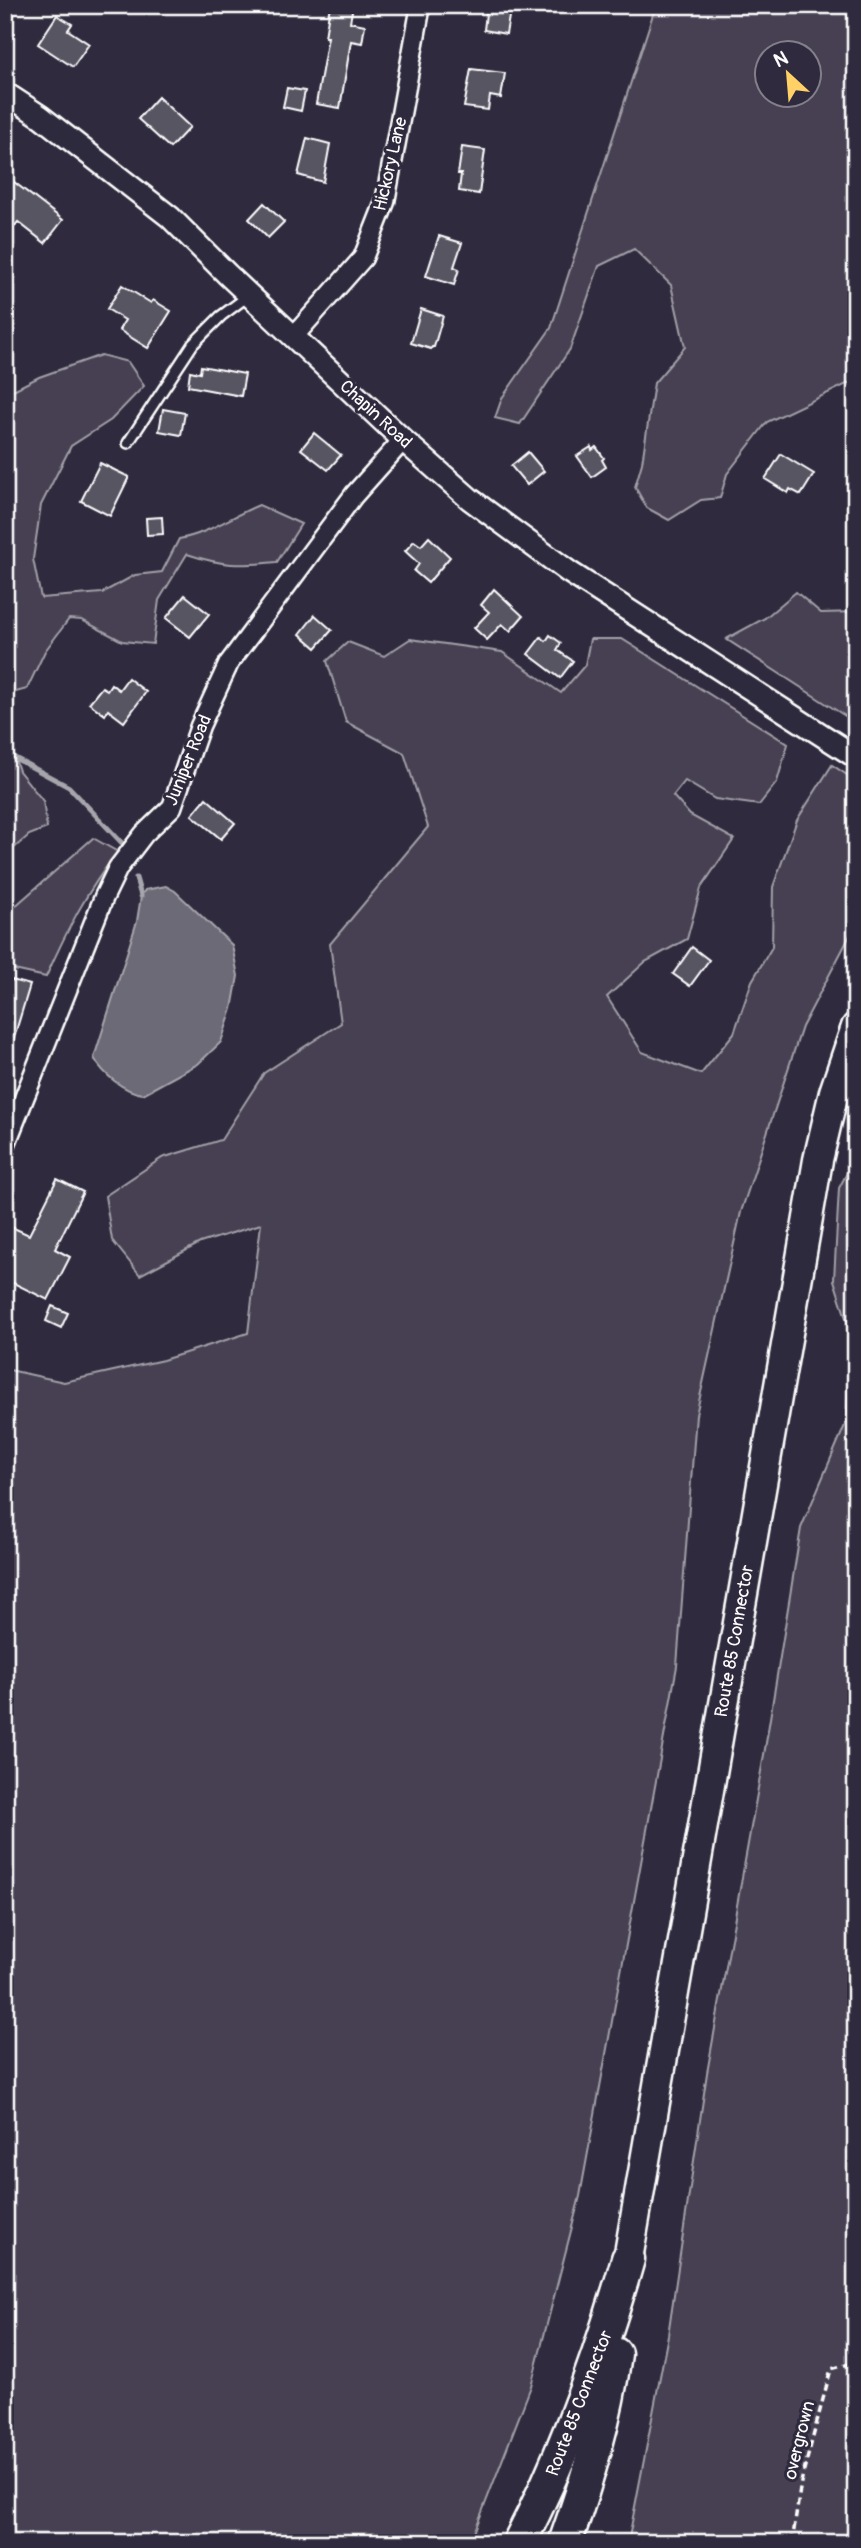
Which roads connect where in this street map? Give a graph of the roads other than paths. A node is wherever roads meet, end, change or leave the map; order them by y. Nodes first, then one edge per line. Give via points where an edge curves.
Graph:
1 (421, 5) edge
2 (5, 93) edge
3 (250, 295) junction
4 (294, 336) junction
5 (402, 440) junction
6 (128, 443) dead end
7 (856, 757) edge
8 (856, 1027) edge
9 (5, 1146) edge
10 (628, 2259) junction
11 (519, 2543) edge
12 (565, 2543) edge

1 - 4 street, Hickory Lane via 384,202 363,258
2 - 3 street, Chapin Road via 138,190
3 - 4 street, Chapin Road
3 - 6 lane via 193,344
4 - 5 street, Chapin Road
5 - 7 street, Chapin Road via 535,549
5 - 9 street, Juniper Road via 354,495 229,663 172,807 118,867 104,897
8 - 10 main road, Route 85 Connector via 818,1160
10 - 11 highway, Route 85 Connector via 582,2404
10 - 12 highway, Route 85 Connector via 605,2414

